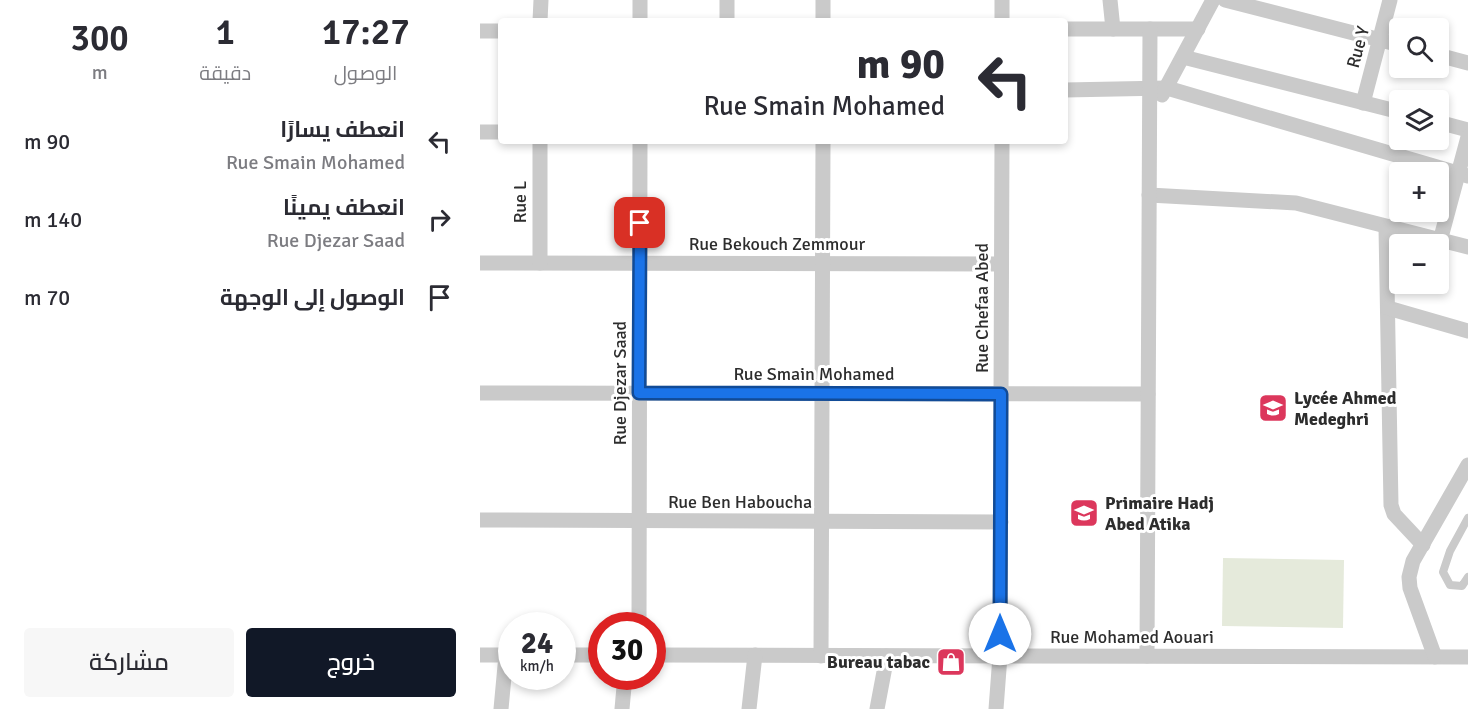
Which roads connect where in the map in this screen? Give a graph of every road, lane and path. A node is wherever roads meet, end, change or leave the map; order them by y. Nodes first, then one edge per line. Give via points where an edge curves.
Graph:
1 (541, 0) edge
2 (640, 0) edge
3 (727, 0) edge
4 (823, 0) edge
5 (1002, 0) edge
6 (1110, 0) edge
7 (1213, 0) edge
8 (1225, 0) edge
9 (1390, 0) edge
10 (540, 18) edge
11 (640, 18) edge
12 (727, 18) edge
13 (823, 18) edge
14 (1002, 18) edge
15 (1113, 29) junction
16 (1150, 29) junction
17 (1198, 29) junction
18 (1068, 30) edge
19 (480, 31) edge
20 (498, 31) edge
21 (1380, 40) junction
22 (1389, 42) edge
23 (1183, 57) junction
24 (1449, 58) edge
25 (1468, 63) edge
26 (1167, 88) junction
27 (1068, 90) edge
28 (1150, 91) junction
29 (1364, 103) junction
30 (1389, 109) edge
31 (1149, 115) junction
32 (1449, 125) edge
33 (1468, 130) edge
34 (480, 132) edge
35 (498, 132) edge
36 (1468, 137) edge
37 (540, 144) edge
38 (640, 144) edge
39 (823, 144) edge
40 (1002, 144) edge
41 (1463, 175) edge
42 (1149, 195) junction
43 (1386, 228) junction
44 (1413, 234) edge
45 (1442, 234) edge
46 (1449, 243) edge
47 (1468, 248) edge
48 (480, 263) edge
49 (540, 263) junction
50 (640, 264) junction
51 (822, 264) junction
52 (1001, 264) junction
53 (1388, 308) junction
54 (1468, 331) edge
55 (480, 393) edge
56 (639, 393) junction
57 (822, 394) junction
58 (1001, 394) junction
59 (1148, 394) junction
60 (1468, 465) edge
61 (1468, 518) edge
62 (480, 520) edge
63 (639, 521) junction
64 (822, 521) junction
65 (1001, 522) junction
66 (1423, 545) junction
67 (1468, 577) edge
68 (639, 612) edge
69 (480, 655) edge
70 (498, 655) edge
71 (666, 655) edge
72 (755, 655) junction
73 (821, 656) junction
74 (887, 656) junction
75 (1000, 656) junction
76 (1147, 656) junction
77 (1435, 657) junction
78 (1468, 657) edge
79 (504, 690) edge
80 (624, 690) edge
81 (501, 709) edge
82 (622, 709) edge
83 (749, 709) edge
84 (877, 709) edge
85 (996, 709) edge

1 - 10 street
2 - 11 street
3 - 12 street
4 - 13 street
5 - 14 street
6 - 15 street
7 - 17 street
8 - 21 street
9 - 21 street, Rue Y
15 - 16 street
15 - 18 street
16 - 17 street
16 - 28 street
17 - 23 street
19 - 20 street
21 - 22 street
21 - 29 street, Rue Y
23 - 26 street
23 - 29 street
24 - 25 street
26 - 28 street
26 - 31 street
26 - 41 street
27 - 28 street
28 - 31 street
29 - 30 street
31 - 42 street
32 - 33 street
34 - 35 street
36 - 41 street
37 - 49 street, Rue L
38 - 50 street, Rue Djezar Saad
39 - 51 street
40 - 52 street, Rue Chefaa Abed
41 - 45 street
42 - 43 street via 1296,203
42 - 59 street
43 - 44 street
43 - 53 street
46 - 47 street
48 - 49 street, Rue Bekouch Zemmour
49 - 50 street, Rue Bekouch Zemmour
50 - 51 street, Rue Bekouch Zemmour
50 - 56 street, Rue Djezar Saad
51 - 52 street, Rue Bekouch Zemmour
51 - 57 street
52 - 58 street, Rue Chefaa Abed
53 - 54 street
53 - 66 street via 1391,505 1394,514
55 - 56 street, Rue Smain Mohamed
56 - 57 street, Rue Smain Mohamed
56 - 63 street, Rue Djezar Saad
57 - 58 street, Rue Smain Mohamed
57 - 64 street
58 - 59 street, Rue Smain Mohamed
58 - 65 street, Rue Chefaa Abed
59 - 76 street
60 - 66 street
61 - 67 lane via 1443,572 1450,585 1462,586
62 - 63 street, Rue Ben Haboucha
63 - 64 street, Rue Ben Haboucha
63 - 68 street, Rue Djezar Saad
64 - 65 street, Rue Ben Haboucha
64 - 73 street
65 - 75 street, Rue Chefaa Abed
66 - 77 street via 1413,561 1410,588
69 - 70 street
71 - 72 street, Rue Mohamed Aouari
72 - 73 street, Rue Mohamed Aouari
72 - 83 street
73 - 74 street, Rue Mohamed Aouari
74 - 75 street, Rue Mohamed Aouari
74 - 84 street
75 - 76 street, Rue Mohamed Aouari
75 - 85 street, Rue Chefaa Abed
76 - 77 street, Rue Mohamed Aouari
77 - 78 street, Rue Mohamed Aouari
79 - 81 street
80 - 82 street

